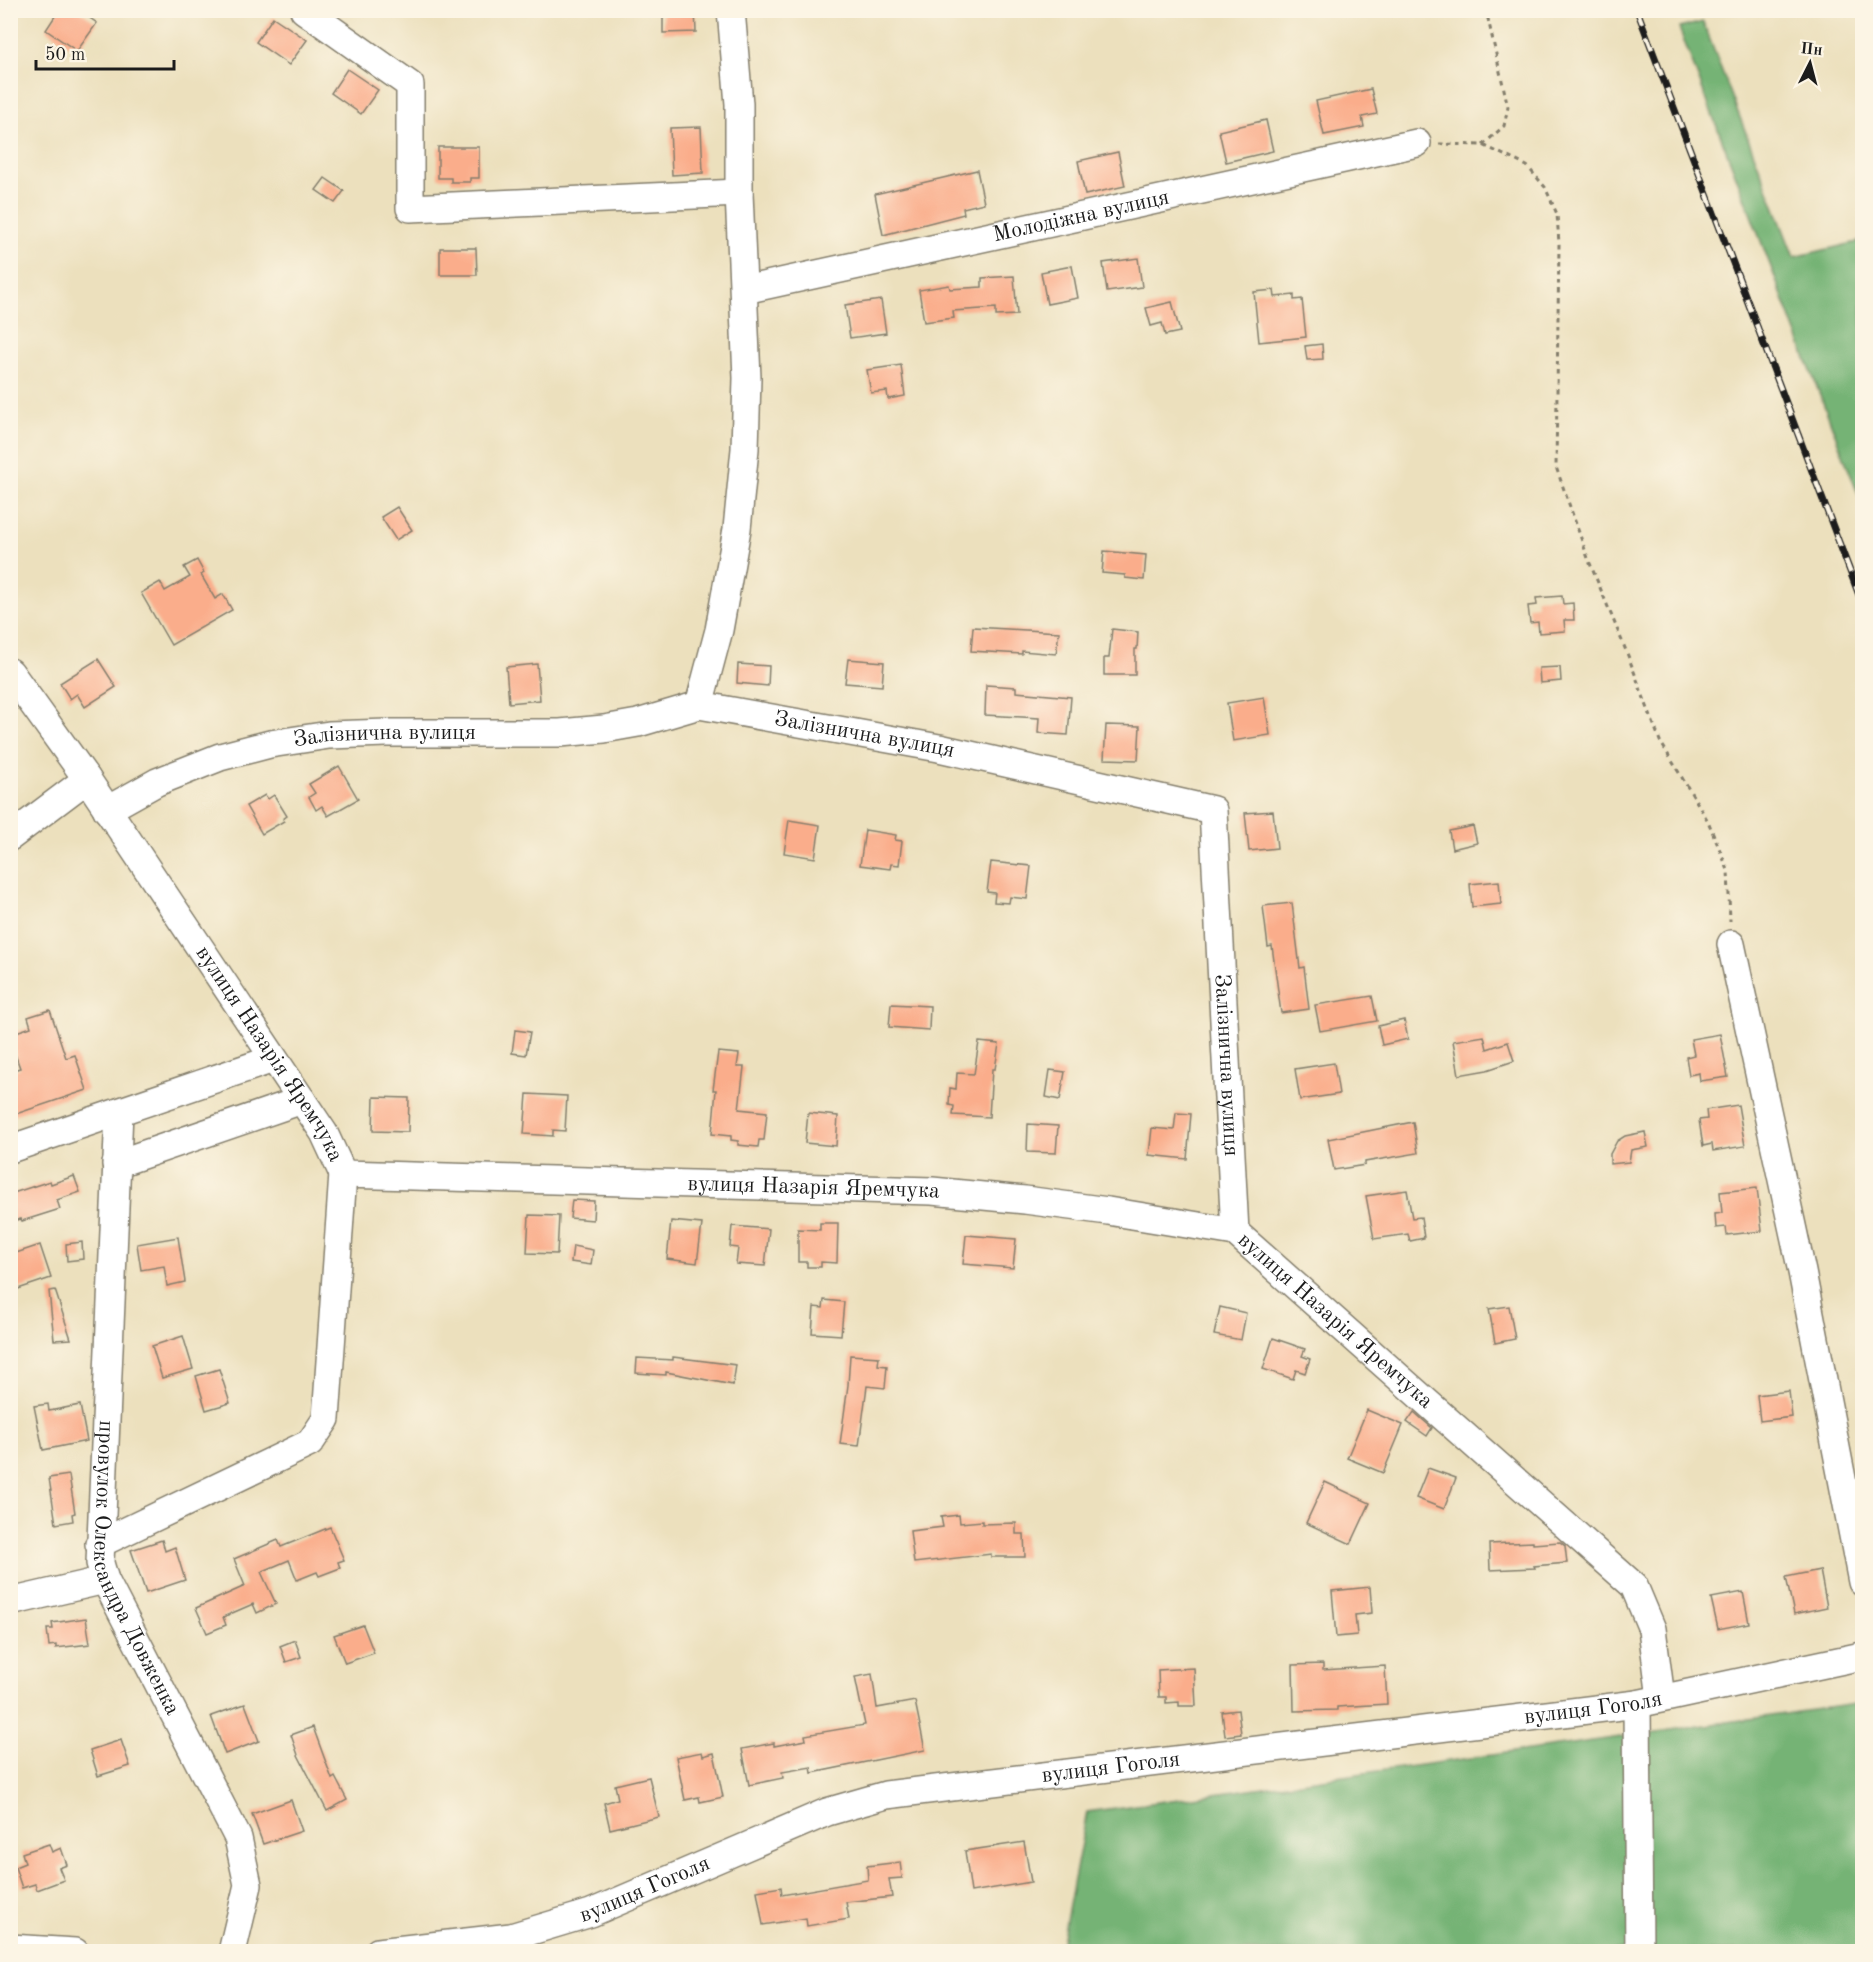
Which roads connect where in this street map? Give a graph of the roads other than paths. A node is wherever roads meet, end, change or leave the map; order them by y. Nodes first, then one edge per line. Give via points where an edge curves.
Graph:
1 (304, 10) edge
2 (731, 10) edge
3 (1418, 143) road end
4 (739, 192) junction
5 (744, 290) junction
6 (10, 672) edge
7 (699, 705) junction
8 (87, 779) junction
9 (107, 810) junction
10 (10, 837) edge
11 (1731, 944) road end
12 (273, 1059) junction
13 (302, 1100) junction
14 (119, 1112) junction
15 (10, 1149) edge
16 (116, 1164) junction
17 (343, 1174) junction
18 (1235, 1232) junction
19 (99, 1544) junction
20 (105, 1580) junction
21 (1863, 1582) edge
22 (10, 1602) edge
23 (1863, 1656) edge
24 (1649, 1701) junction
25 (10, 1948) edge
26 (75, 1952) edge
27 (232, 1952) edge
28 (378, 1952) edge
29 (1639, 1952) edge

1 - 4 street via 410,85 410,208
2 - 4 street via 739,104
3 - 5 street, Молодіжна вулиця
4 - 5 street
5 - 7 street via 747,390 737,528 719,630
6 - 8 street, вулиця Назарія Яремчука
7 - 9 street, Залізнична вулиця via 638,723 571,732 329,735 270,744 220,757 157,782
7 - 18 street, Залізнична вулиця via 939,748 1213,810
8 - 9 street, вулиця Назарія Яремчука
8 - 10 street
9 - 12 street, вулиця Назарія Яремчука
11 - 21 street via 1802,1272
12 - 13 street, вулиця Назарія Яремчука
12 - 14 street
13 - 16 street
13 - 17 street, вулиця Назарія Яремчука via 324,1133
14 - 15 street
14 - 16 street, провулок Олександра Довженка
16 - 19 street, провулок Олександра Довженка
17 - 18 street, вулиця Назарія Яремчука via 932,1191 1096,1209
17 - 19 street via 326,1419 310,1443
18 - 24 street, вулиця Назарія Яремчука via 1634,1586 1653,1629
19 - 20 street, провулок Олександра Довженка
20 - 22 street
20 - 27 street, провулок Олександра Довженка via 238,1838 248,1885
23 - 24 street, вулиця Гоголя
24 - 28 street, вулиця Гоголя via 886,1795 828,1812 591,1913 511,1937
24 - 29 street, вулиця Назарія Яремчука
25 - 26 street

